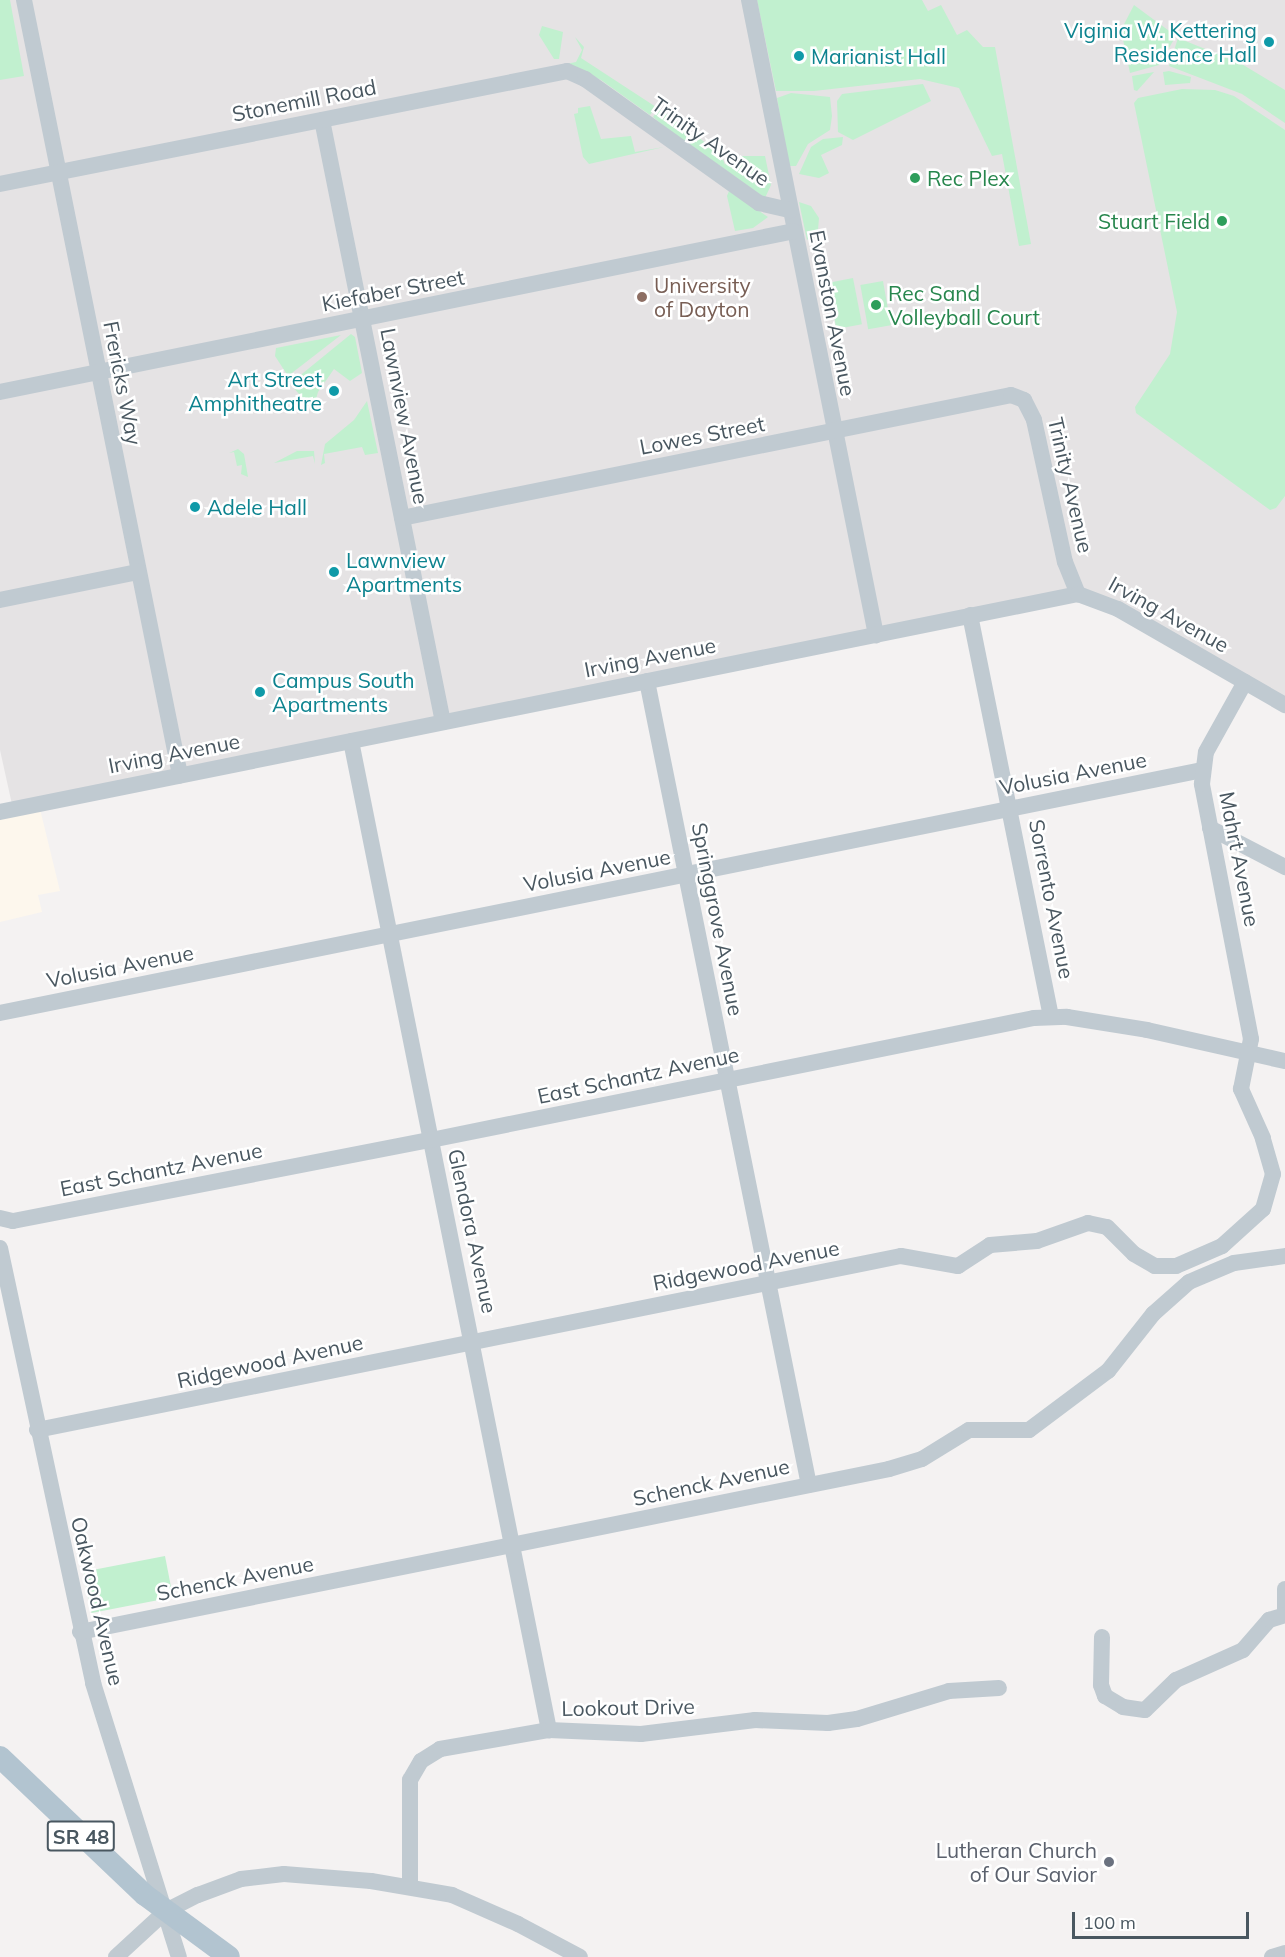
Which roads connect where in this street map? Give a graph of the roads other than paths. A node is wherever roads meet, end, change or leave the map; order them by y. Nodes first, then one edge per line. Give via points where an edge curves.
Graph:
1 (24, 0) edge
2 (749, 0) edge
3 (610, 97) joint
4 (322, 120) junction
5 (58, 172) junction
6 (0, 184) edge
7 (790, 210) junction
8 (794, 231) junction
9 (363, 318) junction
10 (98, 371) junction
11 (0, 392) edge
12 (1011, 394) joint
13 (834, 431) junction
14 (402, 518) junction
15 (138, 572) junction
16 (1078, 594) junction
17 (0, 600) edge
18 (970, 615) junction
19 (876, 634) junction
20 (647, 681) junction
21 (1245, 682) junction
22 (1285, 705) edge
23 (443, 722) junction
24 (351, 741) junction
25 (1202, 770) junction
26 (180, 775) junction
27 (1012, 809) junction
28 (0, 812) edge
29 (1210, 828) junction
30 (1285, 867) edge
31 (687, 874) junction
32 (389, 934) junction
33 (0, 1013) edge
34 (1051, 1016) junction
35 (1249, 1052) junction
36 (1285, 1060) edge
37 (727, 1079) junction
38 (431, 1140) junction
39 (0, 1218) edge
40 (0, 1248) edge
41 (1285, 1256) edge
42 (1167, 1268) junction
43 (1190, 1282) junction
44 (767, 1284) junction
45 (473, 1344) junction
46 (37, 1430) junction
47 (809, 1485) junction
48 (513, 1545) junction
49 (1285, 1589) edge
50 (1285, 1614) edge
51 (80, 1632) junction
52 (1102, 1637) dead end
53 (999, 1688) dead end
54 (549, 1730) junction
55 (0, 1756) edge
56 (410, 1886) junction
57 (166, 1911) junction
58 (1285, 1953) edge
59 (116, 1957) edge
60 (178, 1957) edge
61 (229, 1957) edge
62 (580, 1957) edge
63 (1272, 1957) edge

1 - 5 street, Frericks Way
2 - 7 street, Evanston Avenue
3 - 4 street, Stonemill Road via 578,75 563,72
3 - 7 street, Trinity Avenue via 759,203
4 - 5 street, Stonemill Road
4 - 9 street, Lawnview Avenue
5 - 6 street, Stonemill Road
5 - 10 street, Frericks Way
7 - 8 street, Evanston Avenue
8 - 9 street, Kiefaber Street
8 - 13 street, Evanston Avenue
9 - 10 street, Kiefaber Street
9 - 14 street, Lawnview Avenue
10 - 11 street, Kiefaber Street
10 - 15 street, Frericks Way
12 - 13 street, Lowes Street
12 - 16 street, Trinity Avenue via 1024,400 1042,442 1065,562
13 - 14 street, Lowes Street
13 - 19 street, Evanston Avenue
14 - 23 street, Lawnview Avenue
15 - 17 street
15 - 26 street, Frericks Way
16 - 18 street, Irving Avenue
16 - 21 street, Irving Avenue via 1118,609
18 - 19 street, Irving Avenue
18 - 27 street, Sorrento Avenue
19 - 20 street, Irving Avenue
20 - 23 street, Irving Avenue
20 - 31 street, Springgrove Avenue
21 - 22 street, Irving Avenue
21 - 25 street, Mahrt Avenue via 1206,752
23 - 24 street, Irving Avenue
24 - 26 street, Irving Avenue
24 - 32 street, Glendora Avenue
25 - 27 street, Volusia Avenue
25 - 29 street, Mahrt Avenue
26 - 28 street, Irving Avenue
27 - 31 street, Volusia Avenue
27 - 34 street, Sorrento Avenue
29 - 30 street
29 - 35 street, Mahrt Avenue via 1251,1039
31 - 32 street, Volusia Avenue
31 - 37 street, Springgrove Avenue
32 - 33 street, Volusia Avenue
32 - 38 street, Glendora Avenue
34 - 35 street, East Schantz Avenue via 1147,1030
34 - 37 street, East Schantz Avenue
35 - 36 street, East Schantz Avenue
35 - 42 street via 1241,1089 1271,1160 1269,1196 1253,1222 1222,1246
37 - 38 street, East Schantz Avenue
37 - 44 street, Springgrove Avenue
38 - 39 street, East Schantz Avenue via 13,1221
38 - 45 street, Glendora Avenue
40 - 46 street, Oakwood Avenue
41 - 43 street, Schenck Avenue via 1234,1263
42 - 43 street, Ridgewood Avenue
42 - 44 street, Ridgewood Avenue via 1145,1262 1107,1227 1088,1223 1037,1241 990,1245 958,1266 901,1256
43 - 47 street, Schenck Avenue via 1153,1314 1108,1371 1075,1392 1041,1425 1019,1431 969,1430 907,1465
44 - 45 street, Ridgewood Avenue
44 - 47 street, Springgrove Avenue
45 - 46 street, Ridgewood Avenue
45 - 48 street, Glendora Avenue
46 - 51 street, Oakwood Avenue
47 - 48 street, Schenck Avenue
48 - 51 street, Schenck Avenue
48 - 54 street, Glendora Avenue
49 - 50 street
50 - 52 street via 1269,1620 1238,1653 1176,1680 1145,1710 1123,1707 1105,1696 1101,1685
51 - 57 street, Oakwood Avenue
53 - 54 street, Lookout Drive via 949,1691 856,1719 828,1723 755,1720 642,1734
54 - 56 street, Lookout Drive via 440,1749 420,1761 409,1791
55 - 57 main road, SR 48 via 111,1864
56 - 57 street via 305,1875 252,1876 219,1886
56 - 62 street via 472,1902
57 - 59 street
57 - 60 street, Oakwood Avenue
57 - 61 main road, SR 48
58 - 63 street

